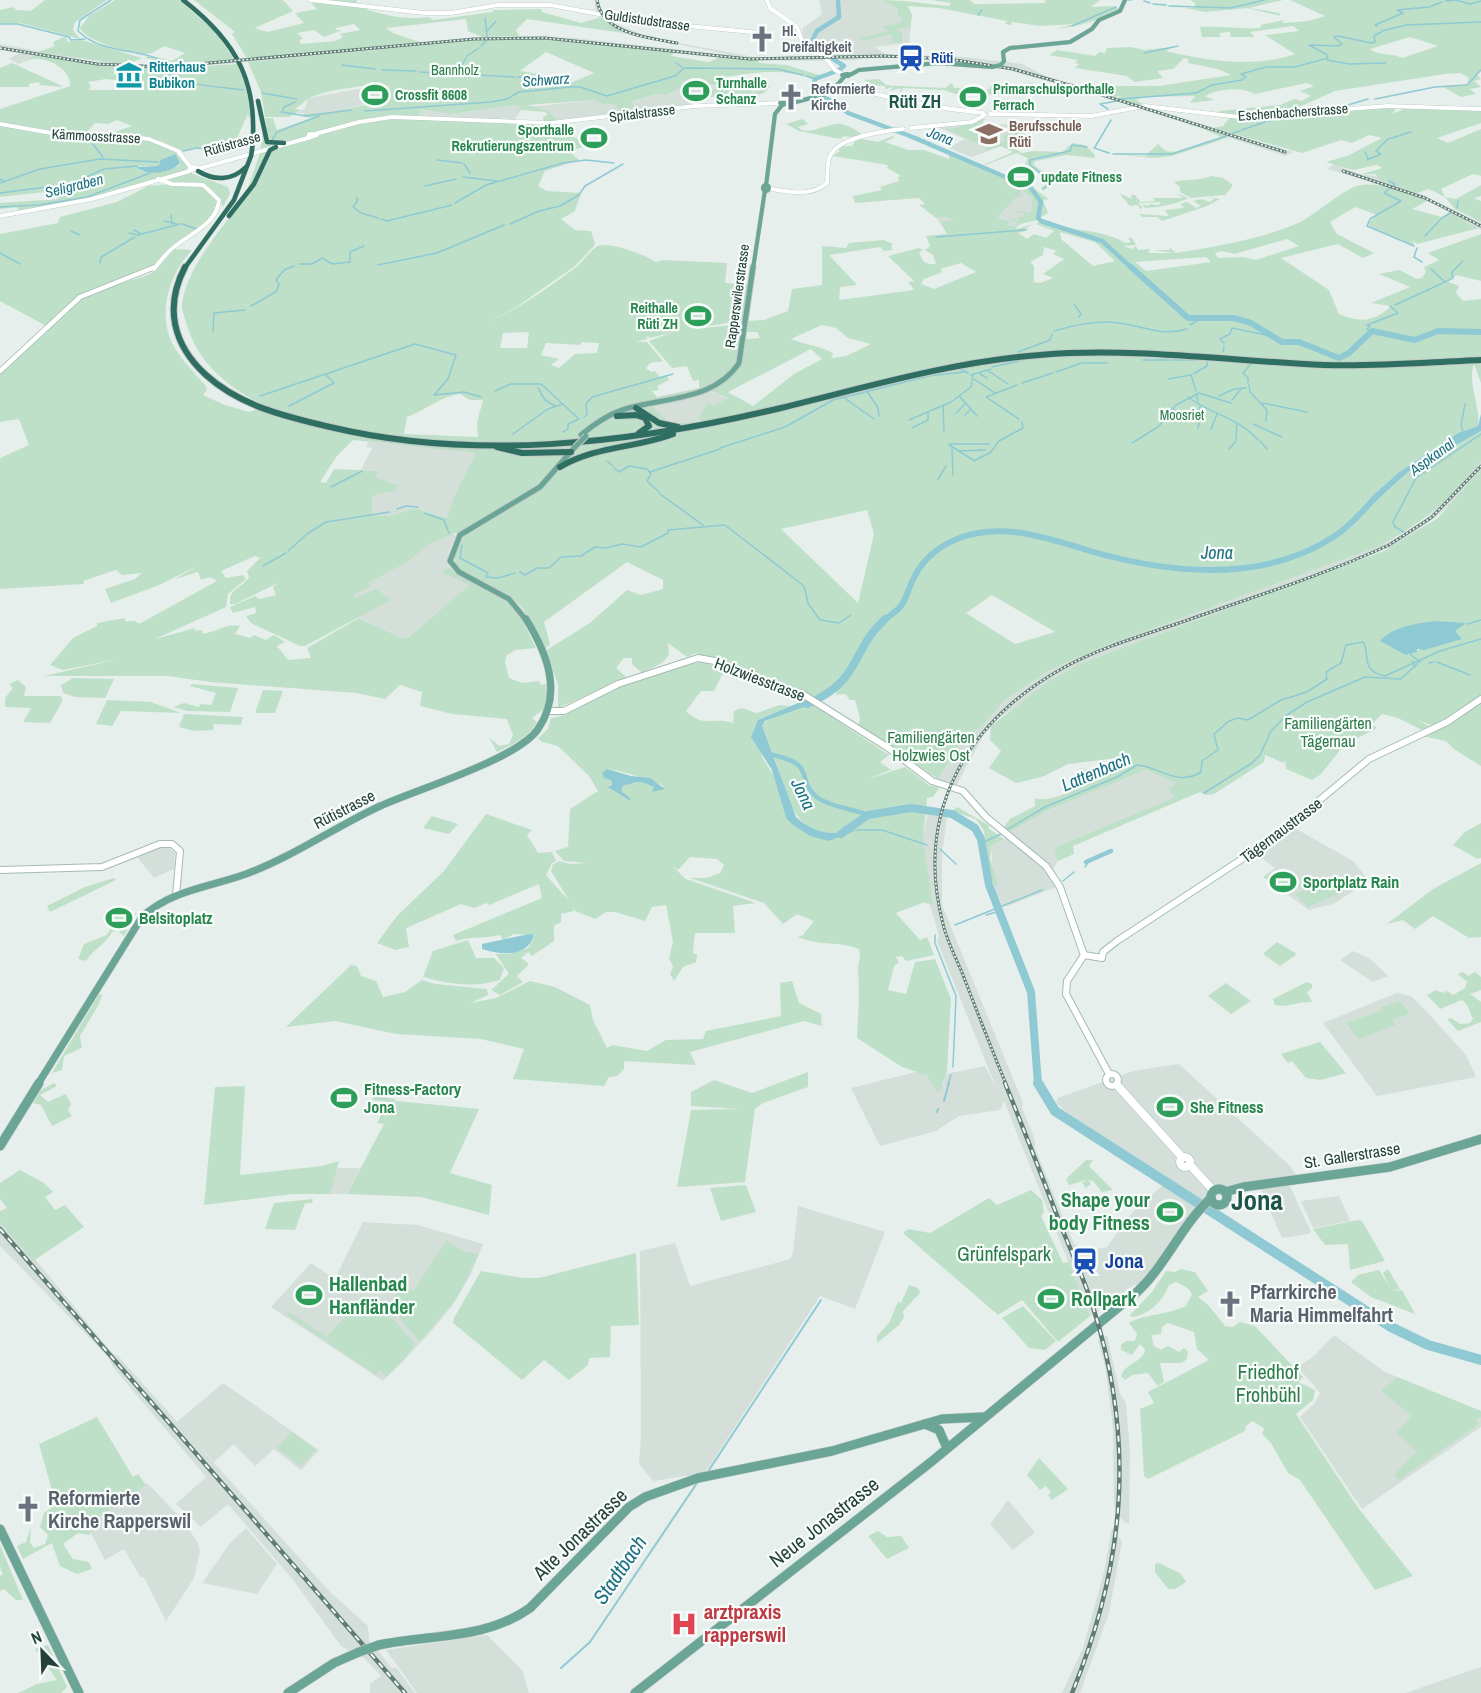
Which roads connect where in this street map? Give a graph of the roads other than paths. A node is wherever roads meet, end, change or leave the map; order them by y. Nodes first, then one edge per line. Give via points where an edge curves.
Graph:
1 (183, 0) edge
2 (189, 0) edge
3 (310, 0) edge
4 (767, 0) edge
5 (1125, 0) edge
6 (771, 34) dead end
7 (845, 74) junction
8 (839, 84) junction
9 (258, 101) junction
10 (785, 104) junction
11 (1481, 109) edge
12 (986, 114) junction
13 (0, 124) edge
14 (307, 137) junction
15 (284, 143) junction
16 (274, 147) junction
17 (253, 155) junction
18 (194, 169) junction
19 (158, 180) junction
20 (767, 189) junction
21 (235, 198) junction
22 (0, 216) edge
23 (222, 224) junction
24 (1481, 360) edge
25 (0, 371) edge
26 (707, 389) junction
27 (636, 408) junction
28 (645, 411) junction
29 (617, 416) junction
30 (295, 418) junction
31 (694, 427) junction
32 (584, 436) junction
33 (629, 437) junction
34 (482, 444) junction
35 (571, 449) junction
36 (589, 452) junction
37 (553, 454) junction
38 (560, 464) junction
39 (1481, 699) edge
40 (547, 711) junction
41 (0, 870) edge
42 (177, 897) junction
43 (1084, 955) junction
44 (1481, 1139) edge
45 (0, 1146) edge
46 (1225, 1192) junction
47 (1210, 1197) junction
48 (983, 1417) junction
49 (926, 1424) junction
50 (947, 1448) junction
51 (0, 1529) edge
52 (80, 1693) edge
53 (288, 1693) edge
54 (635, 1693) edge

1 - 17 highway via 221,34 243,68 254,106
2 - 9 highway via 234,44 248,67
3 - 6 street, Guldistudstrasse via 428,13 498,5 550,5 636,21
4 - 7 street via 771,8 797,27 802,42
5 - 7 main road, bridge via 1120,11 1099,20 1093,29 1075,40 1010,48 1003,52 1001,65 936,63
7 - 8 main road
8 - 10 main road via 821,96
8 - 12 street via 872,94
9 - 15 highway via 267,142
9 - 17 highway via 260,122
10 - 14 street, Spitalstrasse via 695,106 557,123 418,117 374,120
10 - 20 main road, Rapperswilerstrasse via 775,117
11 - 12 street, Eschenbacherstrasse via 1388,106 1236,117 1145,106 1106,114
12 - 20 street via 972,122 895,130 852,140 836,148 830,159 827,183 819,189
13 - 18 street, Kämmoosstrasse via 62,135 143,138 177,150
14 - 15 street
14 - 16 street
15 - 16 street
16 - 18 street, Rütistrasse
16 - 23 highway via 254,184
17 - 18 highway via 241,173 226,178 210,178
17 - 21 highway
17 - 23 highway via 243,193
18 - 19 street, Rütistrasse
18 - 21 highway via 203,178 230,185
19 - 22 street, Rütistrasse via 92,199
19 - 25 street via 168,184 193,181 208,189 219,200 217,213 169,250 151,272 96,289 74,301
20 - 26 main road, Rapperswilerstrasse via 739,363 727,379
21 - 30 highway via 180,273 172,315 179,341 194,363 219,386 252,405
23 - 30 highway via 195,257 182,281 177,308 183,335 199,361 222,382
24 - 31 highway via 1352,366 1159,352 1044,355 937,370
26 - 27 main road, Rapperswilerstrasse
26 - 28 main road, Rapperswilerstrasse
27 - 28 highway
27 - 28 main road, Rapperswilerstrasse
27 - 29 main road, Rütistrasse
27 - 32 main road, Rütistrasse via 610,416
28 - 29 highway
28 - 31 highway via 663,425
28 - 33 highway via 648,428
29 - 32 main road, Rütistrasse
30 - 34 highway via 379,438
31 - 33 highway
31 - 36 highway via 657,440
32 - 35 main road, Rütistrasse, bridge
33 - 34 highway
34 - 37 highway via 518,453
35 - 36 highway
35 - 37 highway
35 - 38 main road, Rütistrasse
36 - 38 highway
37 - 38 highway via 559,456
38 - 40 main road, Rütistrasse via 542,483 460,535 450,564 506,597 525,617 551,677
39 - 43 street, Tägernaustrasse via 1447,722 1369,759 1280,834 1117,941 1103,952 1102,958
40 - 42 main road, Rütistrasse via 538,731 524,744 393,801 262,867
40 - 43 street, Holzwiesstrasse via 569,709 618,684 698,658 720,662 757,681 805,695 932,781 963,791 998,828 1046,866 1055,877
41 - 42 street via 102,867 169,844 180,851
42 - 45 main road, Rütistrasse via 158,904 142,917
43 - 47 street via 1069,975 1066,994 1109,1074 1119,1077 1116,1085 1182,1157 1190,1160
44 - 46 main road, St. Gallerstrasse via 1390,1167
46 - 47 main road
46 - 47 main road via 1225,1203 1215,1203
47 - 48 main road, Neue Jonastrasse via 1154,1276
48 - 49 main road, Alte Jonastrasse via 952,1417
48 - 50 main road, Neue Jonastrasse
49 - 50 main road via 939,1430
49 - 53 main road, Alte Jonastrasse, bridge via 832,1451 698,1479 645,1497 629,1507 513,1622 485,1630 379,1645 334,1663
50 - 54 main road, Neue Jonastrasse
51 - 52 main road

